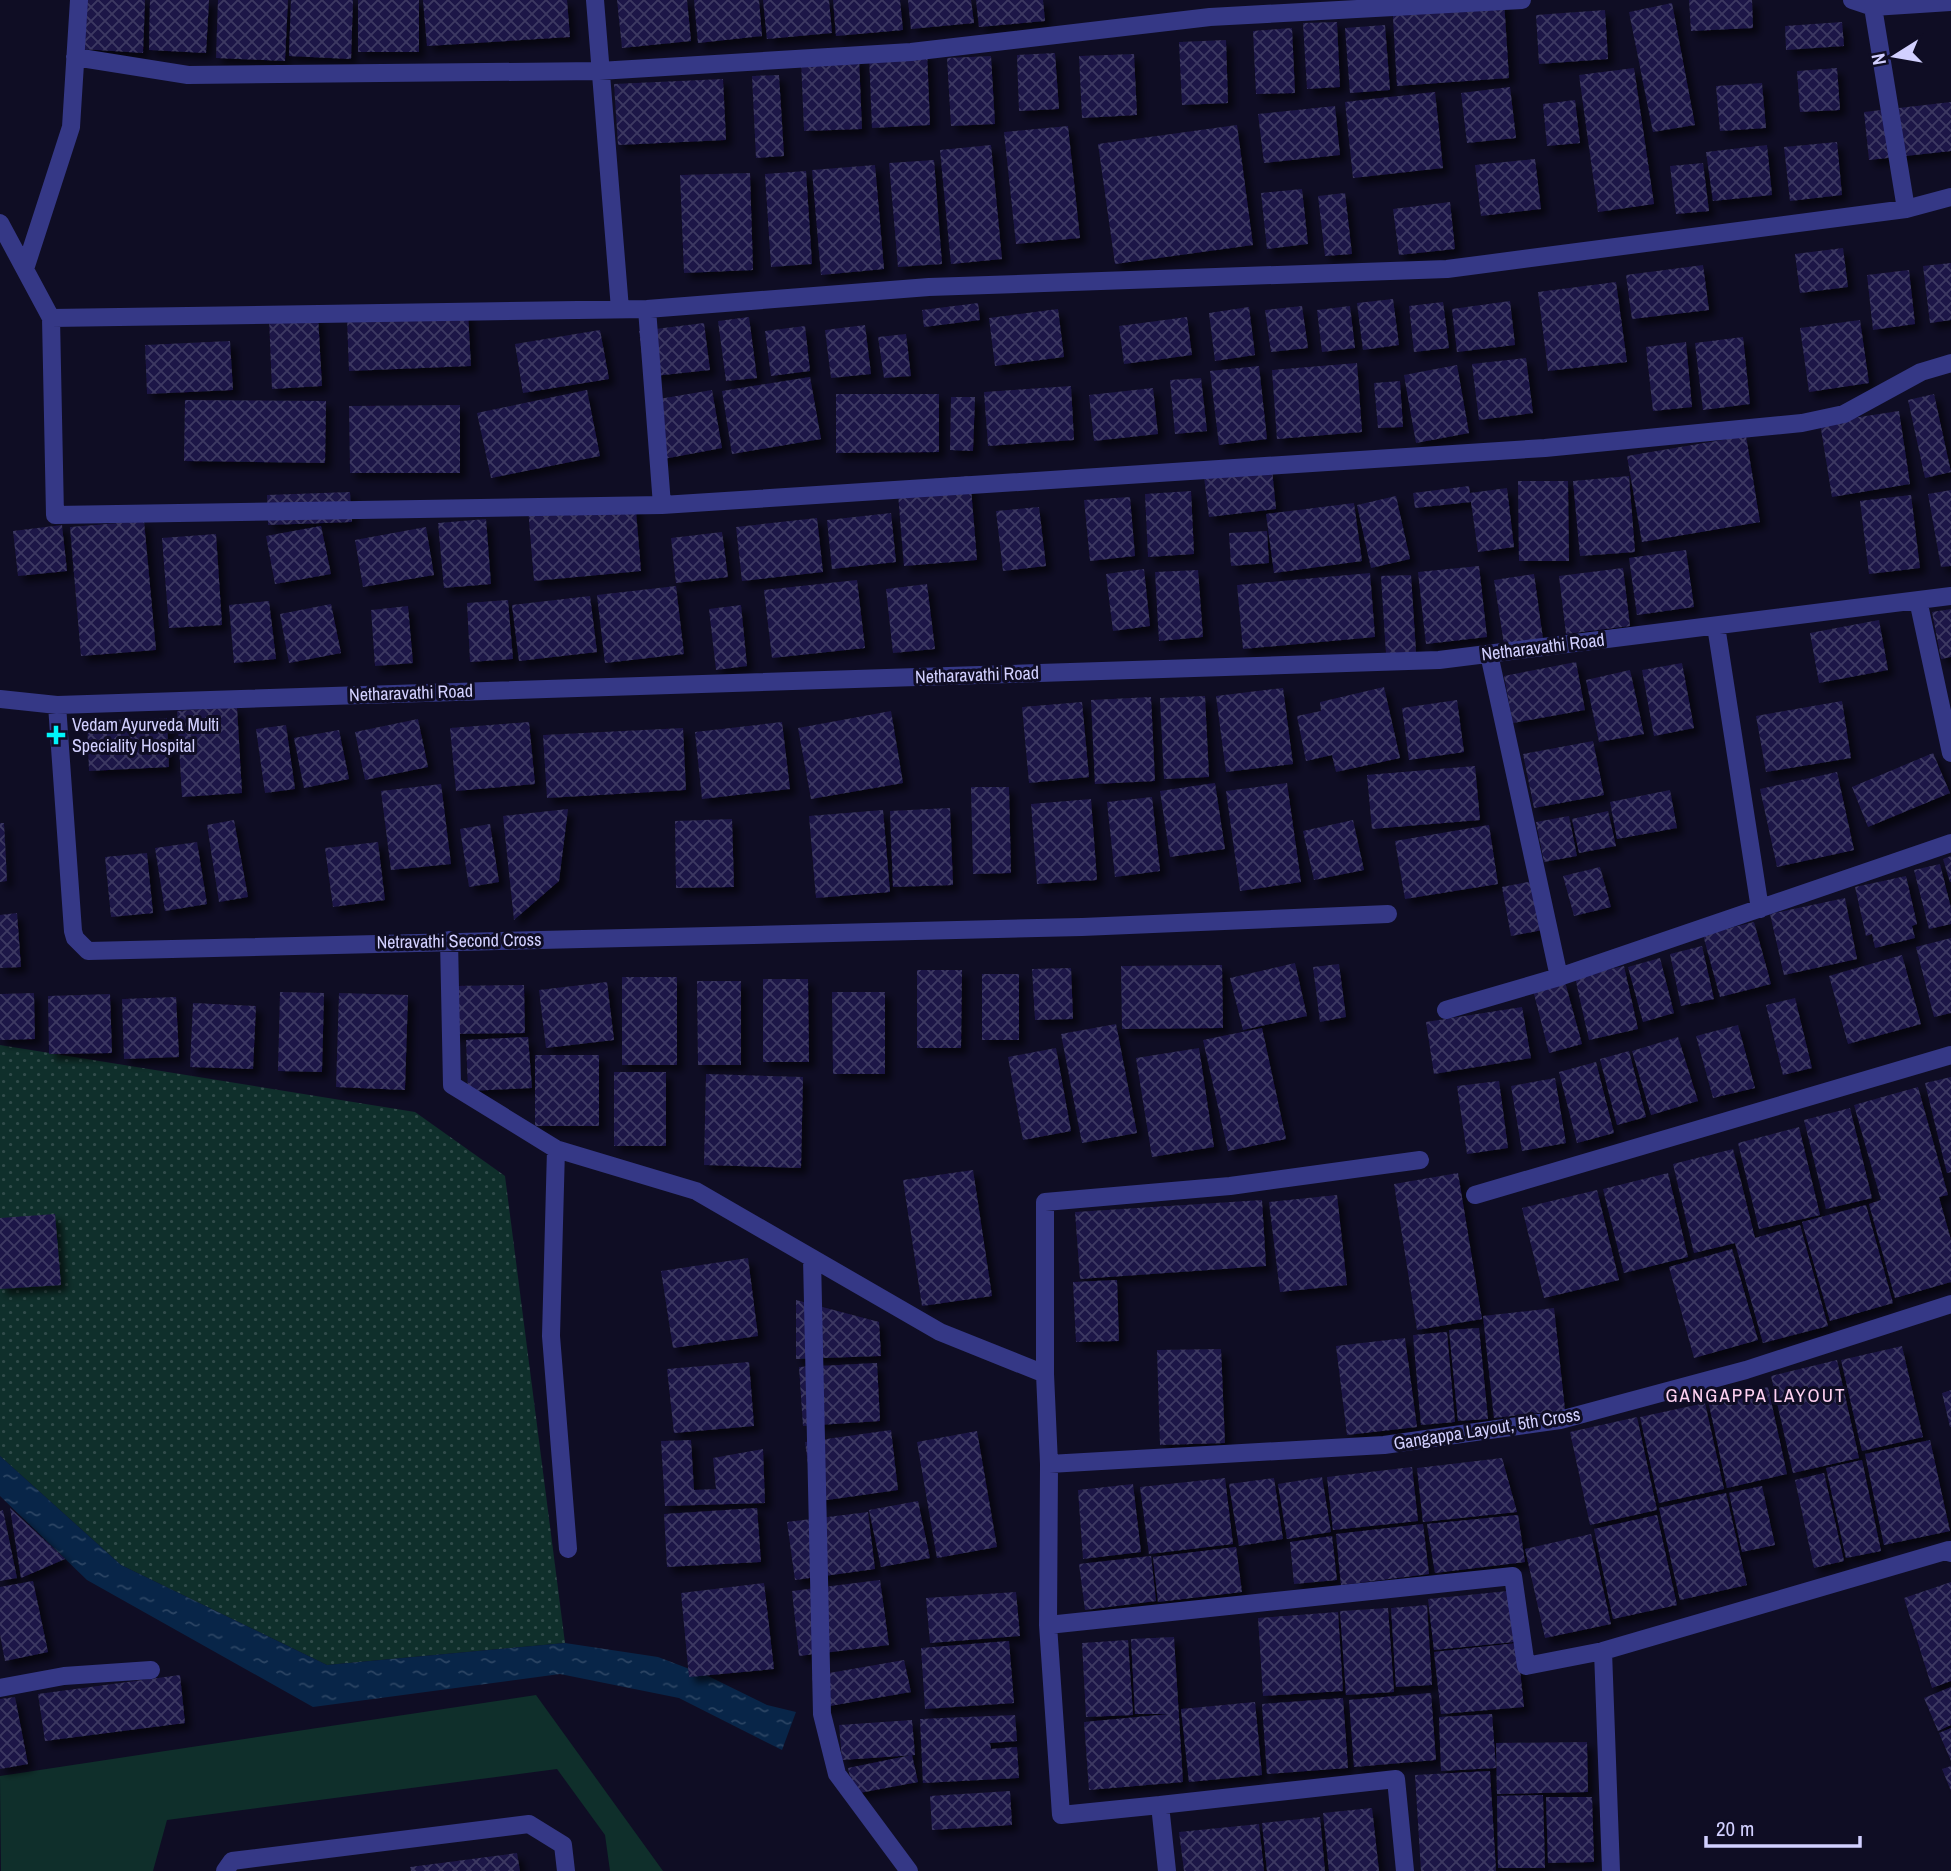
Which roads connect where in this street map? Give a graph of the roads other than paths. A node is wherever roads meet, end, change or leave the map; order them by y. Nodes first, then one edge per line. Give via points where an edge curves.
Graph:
1 (79, 0) edge
2 (595, 0) edge
3 (1522, 0) edge
4 (1852, 0) edge
5 (1951, 2) edge
6 (1872, 7) junction
7 (75, 57) junction
8 (599, 71) junction
9 (1951, 197) edge
10 (1906, 209) junction
11 (0, 223) edge
12 (25, 269) junction
13 (620, 309) junction
14 (647, 309) junction
15 (51, 318) junction
16 (1951, 363) edge
17 (662, 505) junction
18 (1951, 596) edge
19 (1918, 600) junction
20 (1716, 625) junction
21 (1489, 653) junction
22 (0, 699) edge
23 (57, 705) junction
24 (1951, 753) edge
25 (1951, 843) edge
26 (1760, 909) junction
27 (1388, 914) dead end
28 (449, 940) junction
29 (1559, 977) junction
30 (1446, 1010) dead end
31 (1947, 1057) edge
32 (555, 1149) junction
33 (1420, 1160) dead end
34 (1475, 1195) dead end
35 (812, 1258) junction
36 (1951, 1304) edge
37 (1045, 1374) junction
38 (1049, 1464) junction
39 (568, 1549) dead end
40 (1951, 1553) edge
41 (1048, 1625) junction
42 (1603, 1651) junction
43 (151, 1670) dead end
44 (0, 1688) edge
45 (1160, 1805) junction
46 (225, 1871) edge
47 (566, 1871) edge
48 (909, 1871) edge
49 (1167, 1871) edge
50 (1405, 1871) edge
51 (1611, 1871) edge

1 - 7 street
2 - 8 street
3 - 8 street via 1210,17 911,52
4 - 6 street
5 - 6 street
6 - 10 street
7 - 8 street via 188,75
7 - 12 street via 71,127
8 - 13 street
9 - 10 street
10 - 14 street via 1447,269 929,288
11 - 12 street
12 - 15 street
13 - 14 street
13 - 15 street
14 - 17 street
15 - 17 street via 55,515
16 - 17 street via 1921,372 1844,414 1802,423 1545,448
18 - 19 street, Netharavathi Road
19 - 20 street, Netharavathi Road
19 - 24 street
20 - 21 street, Netharavathi Road
20 - 26 street
21 - 23 street, Netharavathi Road via 1425,660
21 - 29 street
22 - 23 street, Netharavathi Road
23 - 28 street, Netravathi Second Cross via 73,931 88,951
25 - 26 street
26 - 29 street
27 - 28 street, Netravathi Second Cross via 1082,927
28 - 32 street via 452,1085
29 - 30 street
31 - 34 street
32 - 35 street via 696,1191
32 - 39 street via 551,1336
33 - 37 street via 1230,1186 1045,1202
35 - 37 street via 940,1332
35 - 48 street via 822,1714 837,1774
36 - 38 street, Gangappa Layout, 5th Cross via 1746,1370 1560,1420 1384,1445
37 - 38 street
38 - 41 street
40 - 42 street
41 - 42 street via 1513,1576 1526,1666
41 - 45 street via 1060,1815
42 - 51 street
43 - 44 street via 64,1676
45 - 49 street
45 - 50 street via 1396,1779
46 - 47 street via 232,1861 529,1824 563,1845

